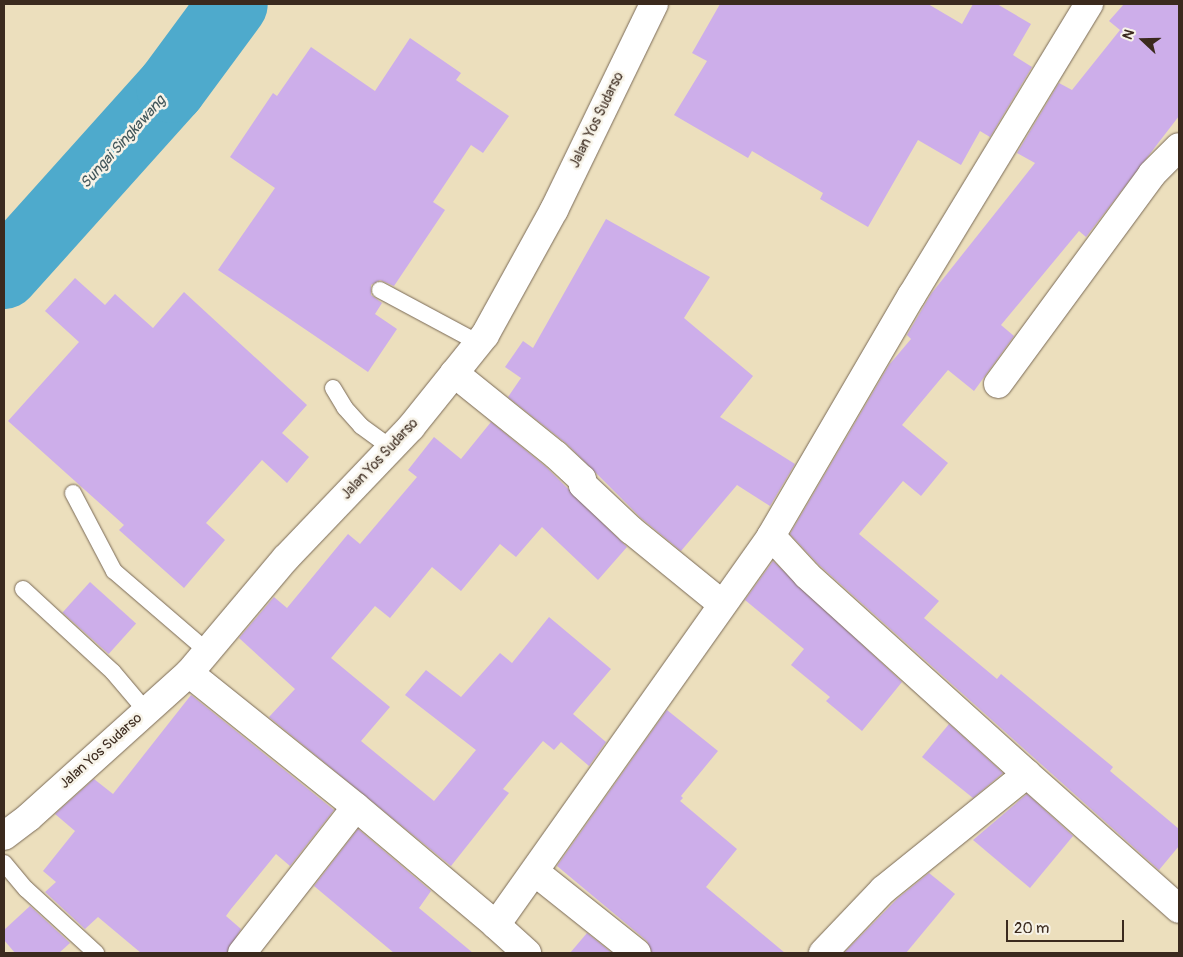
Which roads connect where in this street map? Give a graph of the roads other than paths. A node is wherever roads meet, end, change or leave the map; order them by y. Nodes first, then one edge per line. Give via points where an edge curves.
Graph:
1 (654, 4) edge
2 (1090, 4) edge
3 (1179, 146) edge
4 (380, 290) dead end
5 (479, 343) junction
6 (454, 374) junction
7 (998, 384) dead end
8 (333, 388) dead end
9 (391, 448) junction
10 (72, 493) dead end
11 (771, 536) junction
12 (23, 589) dead end
13 (722, 604) junction
14 (206, 651) junction
15 (188, 673) junction
16 (146, 711) junction
17 (1027, 774) junction
18 (356, 807) junction
19 (4, 836) edge
20 (4, 864) edge
21 (535, 872) junction
22 (1179, 909) edge
23 (496, 925) junction
24 (96, 953) edge
25 (242, 953) edge
26 (527, 953) edge
27 (637, 953) edge
28 (822, 953) edge

1 - 5 street, Jalan Yos Sudarso via 554,210
2 - 11 street via 922,278
3 - 7 street via 1152,174
4 - 5 lane
5 - 6 street, Jalan Yos Sudarso
6 - 9 street, Jalan Yos Sudarso
6 - 13 street via 556,455 632,530
8 - 9 lane via 361,426
9 - 14 street, Jalan Yos Sudarso via 286,558
10 - 14 lane via 114,572
11 - 13 street
11 - 17 street via 807,575
12 - 16 lane via 112,672
13 - 21 street via 622,742
14 - 15 street, Jalan Yos Sudarso
15 - 16 street, Jalan Yos Sudarso
15 - 18 street
16 - 19 street, Jalan Yos Sudarso
17 - 22 street
17 - 28 street via 883,890
18 - 23 street
18 - 25 street
20 - 24 lane via 26,889
21 - 23 street
21 - 27 street
23 - 26 street

